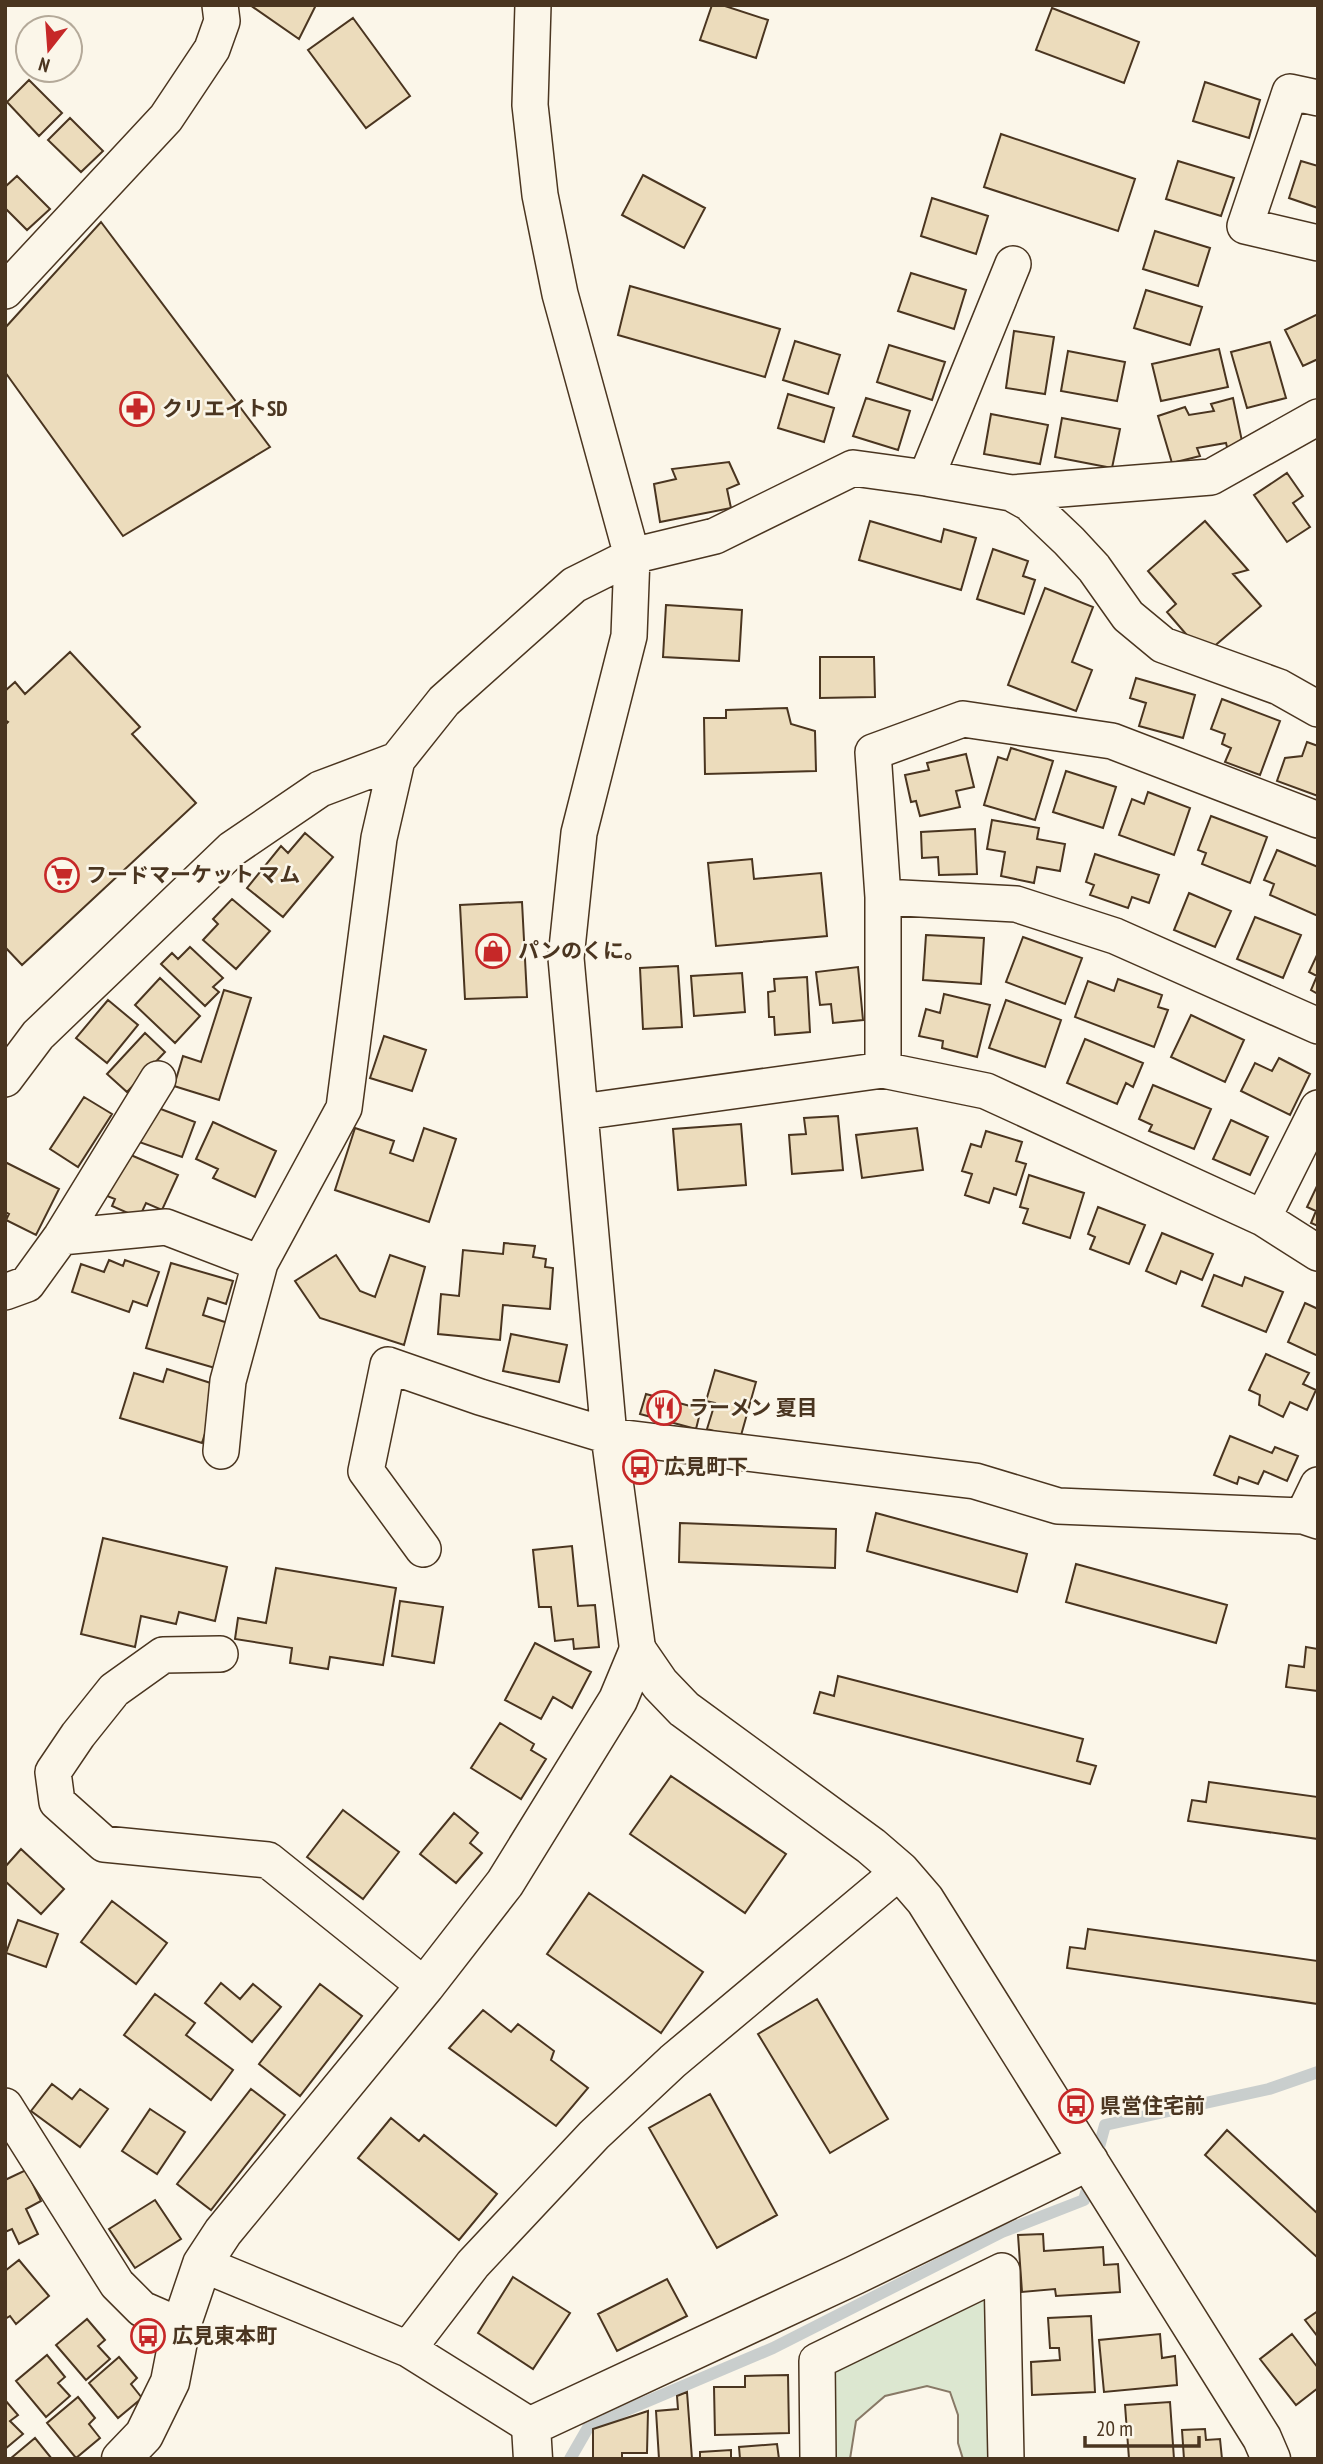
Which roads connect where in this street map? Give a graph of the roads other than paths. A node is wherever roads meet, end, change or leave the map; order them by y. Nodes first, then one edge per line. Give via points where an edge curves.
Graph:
1 (220, 5) edge
2 (533, 5) edge
3 (1318, 98) edge
4 (1318, 243) edge
5 (1013, 264) dead end
6 (5, 291) edge
7 (1318, 417) edge
8 (926, 478) junction
9 (1011, 493) junction
10 (632, 556) junction
11 (1318, 709) edge
12 (397, 760) junction
13 (1318, 820) edge
14 (883, 897) junction
15 (1318, 1026) edge
16 (883, 1070) junction
17 (5, 1079) edge
18 (158, 1079) dead end
19 (1318, 1108) edge
20 (581, 1112) junction
21 (1263, 1218) junction
22 (61, 1237) junction
23 (1318, 1253) edge
24 (260, 1263) junction
25 (5, 1292) edge
26 (609, 1436) junction
27 (221, 1451) dead end
28 (1313, 1507) edge
29 (423, 1549) dead end
30 (638, 1652) junction
31 (220, 1654) dead end
32 (900, 1871) junction
33 (425, 1986) junction
34 (5, 2106) edge
35 (1089, 2161) junction
36 (202, 2264) junction
37 (181, 2326) junction
38 (408, 2349) junction
39 (532, 2442) edge
40 (121, 2459) edge
41 (818, 2459) edge
42 (1006, 2459) edge
43 (1271, 2459) edge

1 - 6 street via 222,21 212,49 166,118
2 - 10 street via 530,105 540,195 560,294
3 - 4 street via 1290,92 1245,226
5 - 8 street
7 - 9 street via 1211,477
8 - 9 street
8 - 10 street via 853,468 715,536
9 - 11 street via 1029,503 1069,541 1128,616 1163,645 1279,687
10 - 12 street via 574,585 443,701
10 - 20 street via 629,636 579,833 566,958
12 - 17 street via 320,789 232,849 38,1035
12 - 24 street via 379,838 344,1108
13 - 14 street via 1112,741 964,719 873,752
14 - 15 street via 1016,904 1115,936
14 - 16 street
16 - 20 street
16 - 21 street via 986,1090
18 - 22 street
19 - 21 street
20 - 26 street
21 - 23 street
22 - 24 street via 166,1227
22 - 25 street via 27,1284
24 - 27 street via 228,1381
26 - 28 street via 975,1481 1058,1506
26 - 29 street via 388,1365 366,1471
26 - 30 street
30 - 32 street via 684,1709
30 - 33 street via 618,1700 505,1883
31 - 33 street via 163,1655 114,1690 53,1772 57,1802 104,1844 268,1860
32 - 35 street via 925,1900
32 - 38 street via 673,2061 593,2135 473,2264
33 - 36 street via 223,2232
34 - 37 street via 117,2284 142,2309
35 - 39 street via 855,2275
35 - 43 street
36 - 37 street
36 - 38 street
37 - 40 street via 170,2382 144,2435
38 - 39 street
41 - 42 street via 817,2361 1002,2271

